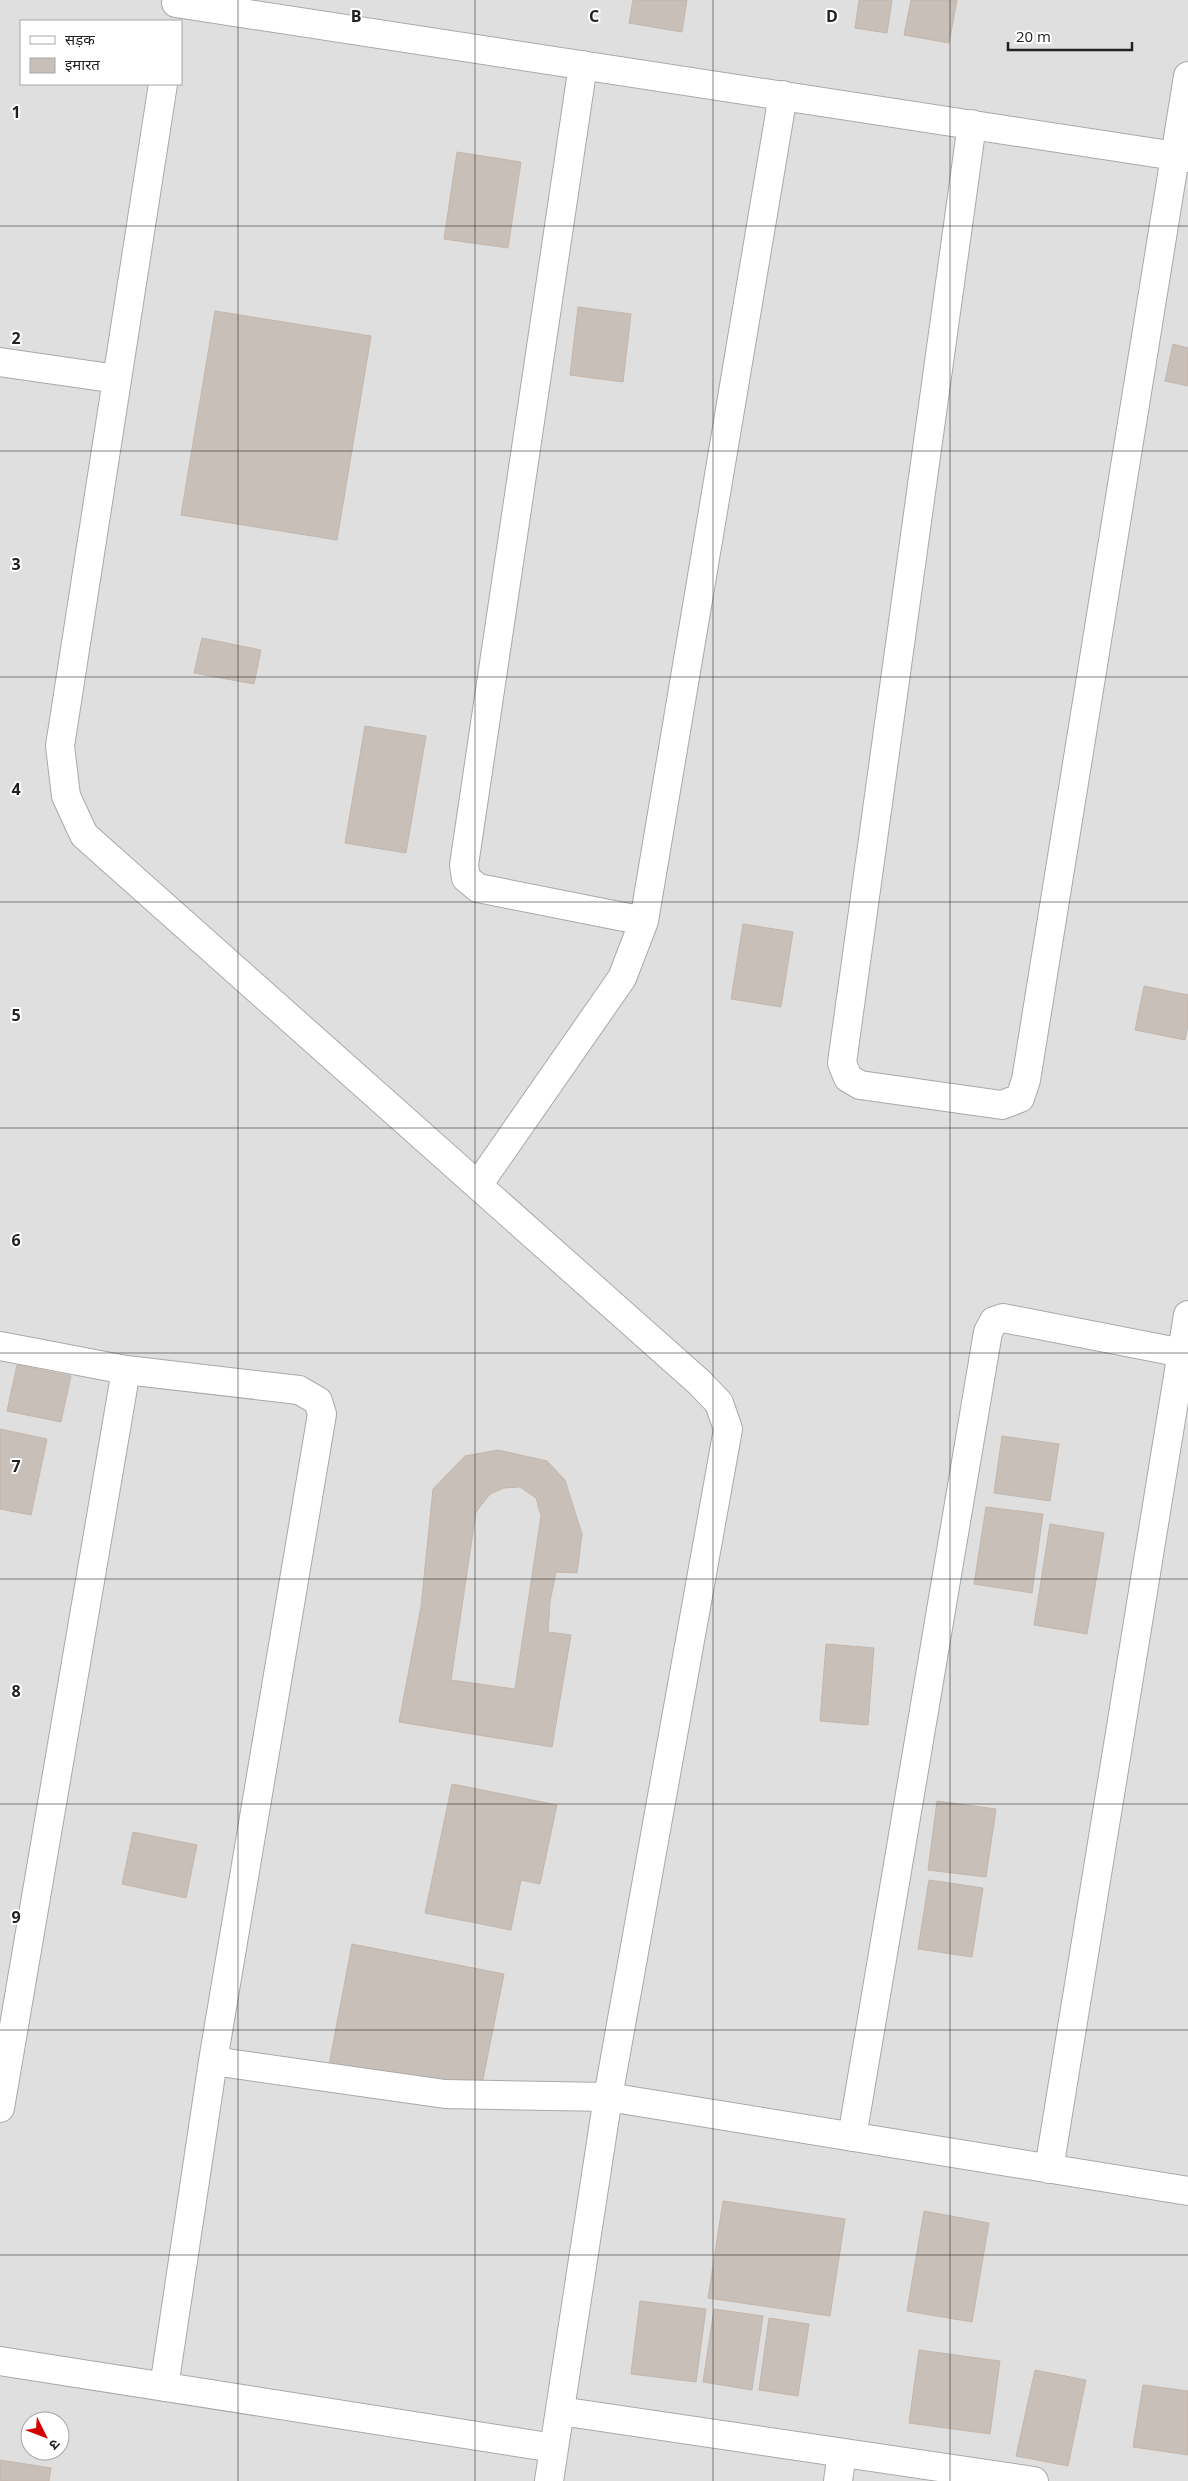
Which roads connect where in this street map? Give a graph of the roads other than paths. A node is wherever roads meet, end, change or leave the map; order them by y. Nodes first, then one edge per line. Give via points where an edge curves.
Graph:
1 (175, 8) edge
2 (583, 65) junction
3 (1188, 76) edge
4 (163, 85) edge
5 (783, 95) junction
6 (972, 124) junction
7 (1181, 157) edge
8 (0, 362) edge
9 (117, 379) junction
10 (644, 921) junction
11 (478, 1185) junction
12 (1188, 1315) edge
13 (0, 1346) edge
14 (1185, 1354) edge
15 (126, 1370) junction
16 (213, 2061) junction
17 (608, 2097) junction
18 (0, 2108) edge
19 (852, 2137) junction
20 (1049, 2169) junction
21 (1188, 2191) edge
22 (0, 2361) edge
23 (164, 2387) junction
24 (560, 2411) junction
25 (554, 2448) junction
26 (842, 2453) junction
27 (549, 2481) edge
28 (838, 2481) edge
29 (1034, 2481) edge

1 - 2 street
2 - 5 street
2 - 10 street via 464,865 466,878 478,888
3 - 7 street
4 - 9 street
5 - 6 street
5 - 10 street
6 - 7 street
6 - 7 street via 842,1063 848,1078 860,1085 1002,1105 1020,1098 1026,1080
8 - 9 street
9 - 11 street via 60,746 66,796 84,835
10 - 11 street via 622,978
11 - 17 street via 700,1383 719,1403 728,1428
12 - 14 street
13 - 15 street
14 - 19 street via 1002,1318 994,1321 988,1332
14 - 20 street
15 - 16 street via 299,1390 318,1401 322,1414
15 - 18 street
16 - 17 street via 444,2094
16 - 23 street
17 - 19 street
17 - 24 street
19 - 20 street
20 - 21 street
22 - 23 street
23 - 25 street
24 - 25 street
24 - 26 street
25 - 27 street
26 - 28 street
26 - 29 street

